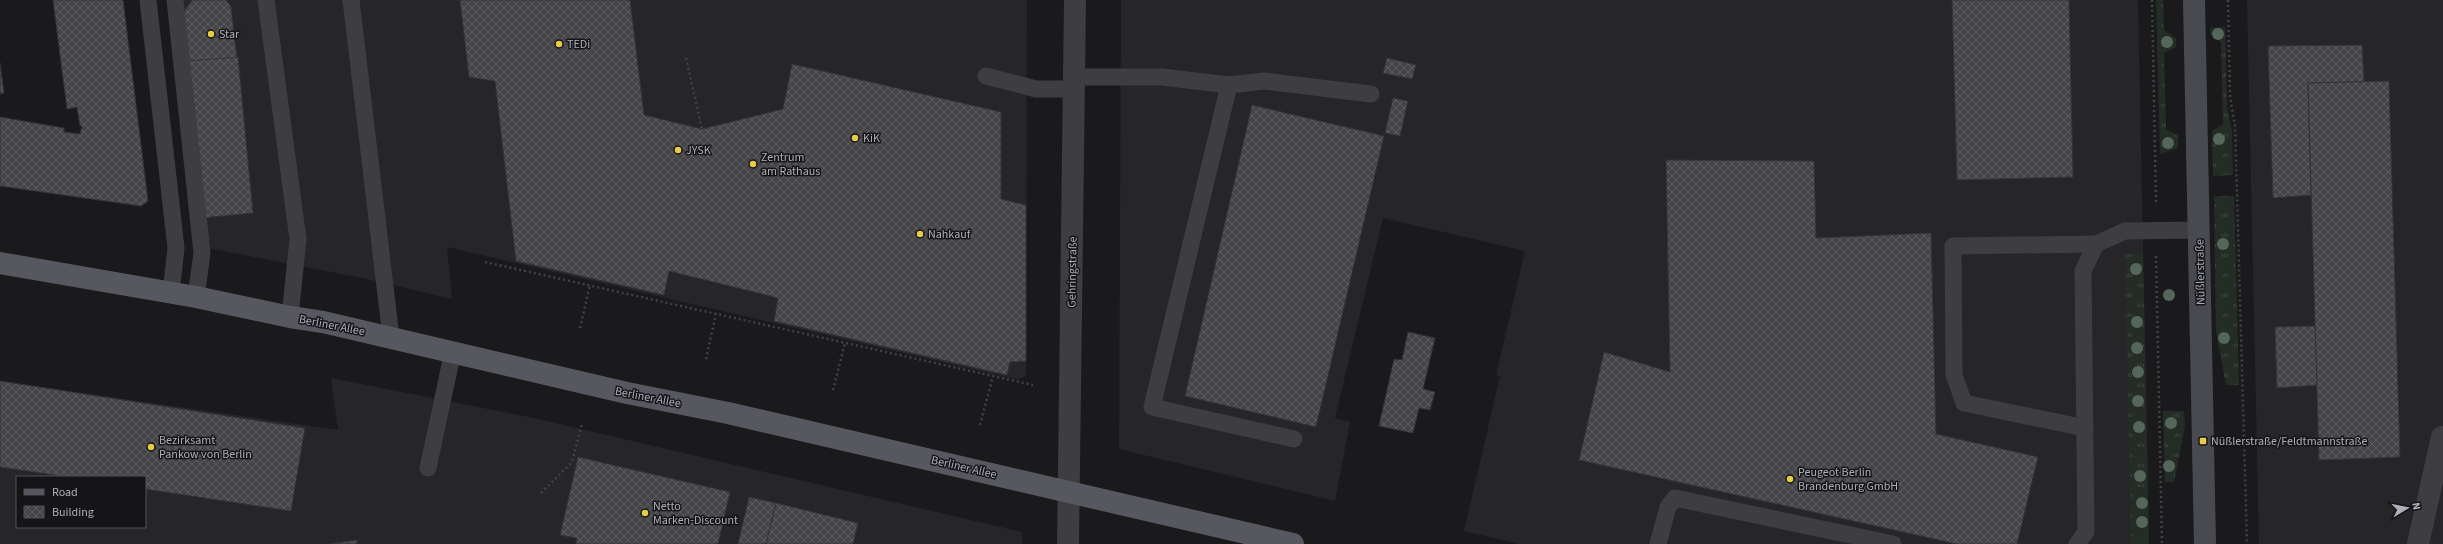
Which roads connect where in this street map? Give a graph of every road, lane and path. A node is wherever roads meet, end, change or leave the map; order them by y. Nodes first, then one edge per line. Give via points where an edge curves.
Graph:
1 (148, 0) edge
2 (175, 0) edge
3 (266, 0) edge
4 (351, 0) edge
5 (1075, 0) edge
6 (2152, 0) edge
7 (2194, 0) edge
8 (2228, 0) edge
9 (686, 58) dead end
10 (986, 76) dead end
11 (1075, 83) junction
12 (1229, 85) junction
13 (1371, 94) dead end
14 (702, 128) dead end
15 (2199, 230) junction
16 (2155, 231) junction
17 (2096, 244) junction
18 (485, 262) dead end
19 (0, 263) edge
20 (590, 286) junction
21 (171, 293) junction
22 (196, 297) junction
23 (716, 314) junction
24 (290, 318) junction
25 (580, 328) dead end
26 (391, 337) junction
27 (845, 343) junction
28 (453, 351) junction
29 (706, 359) dead end
30 (992, 376) junction
31 (1033, 385) dead end
32 (833, 390) dead end
33 (582, 424) dead end
34 (980, 425) dead end
35 (2085, 428) junction
36 (2442, 437) dead end
37 (1294, 439) dead end
38 (428, 468) dead end
39 (1068, 492) junction
40 (541, 493) dead end
41 (1068, 544) edge
42 (1293, 544) edge
43 (1658, 544) edge
44 (1893, 544) edge
45 (2077, 544) edge
46 (2162, 544) edge
47 (2205, 544) edge
48 (2247, 544) edge
49 (2418, 544) edge

1 - 21 lane via 176,248
2 - 22 lane via 202,253
3 - 24 lane via 298,239
4 - 26 lane
5 - 11 street, Gehringstraße
6 - 16 path
7 - 15 street, Nüßlerstraße
8 - 48 path via 2230,97 2235,125
9 - 14 path
10 - 11 lane via 1036,89
11 - 12 lane via 1162,77
11 - 39 street, Gehringstraße
12 - 13 lane via 1264,81
12 - 37 lane via 1152,407
15 - 16 lane
15 - 47 street, Nüßlerstraße
16 - 17 lane via 2125,231
16 - 46 path
17 - 35 lane via 2083,271
17 - 35 lane via 1953,246 1954,375 1964,403
18 - 20 path
19 - 21 main road, Berliner Allee
20 - 23 path
20 - 25 path
21 - 22 main road, Berliner Allee
22 - 24 main road, Berliner Allee
23 - 27 path
23 - 29 path
24 - 26 main road, Berliner Allee via 323,322
26 - 28 main road, Berliner Allee
27 - 30 path
27 - 32 path
28 - 38 lane
28 - 39 main road, Berliner Allee via 627,393 728,413
30 - 31 path
30 - 34 path
33 - 40 path via 572,462
35 - 45 lane via 2086,532
36 - 49 street
39 - 41 street, Gehringstraße
39 - 42 main road, Berliner Allee
43 - 44 lane via 1668,507 1675,498

